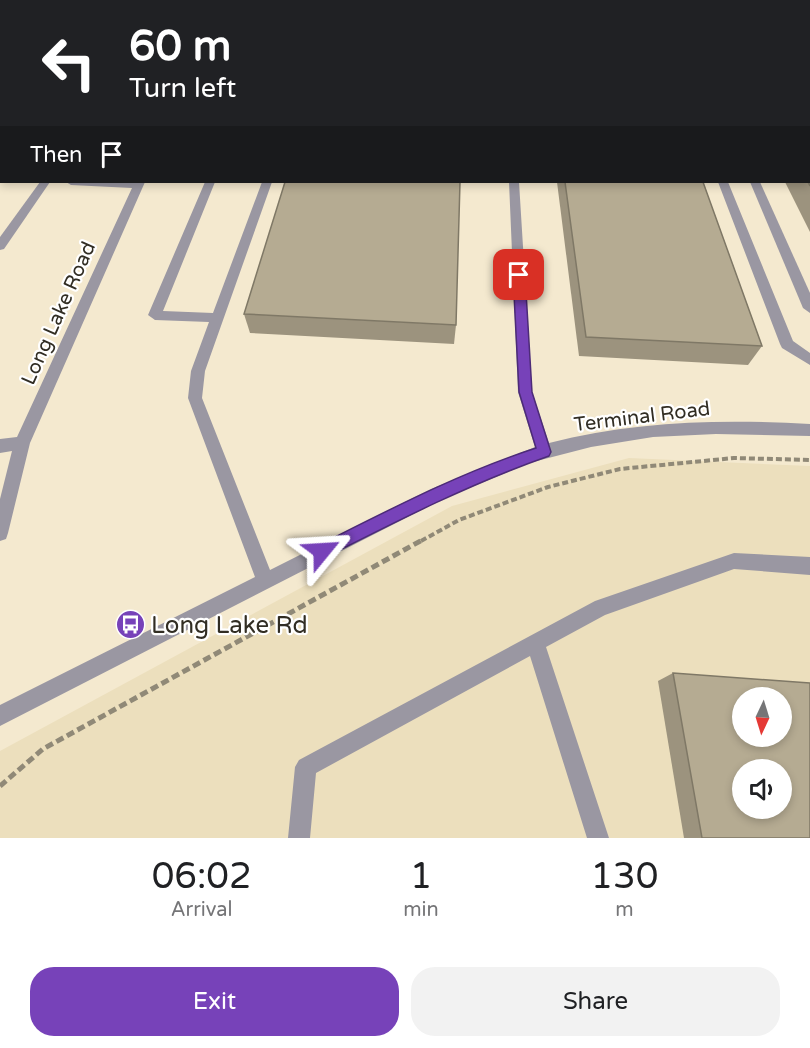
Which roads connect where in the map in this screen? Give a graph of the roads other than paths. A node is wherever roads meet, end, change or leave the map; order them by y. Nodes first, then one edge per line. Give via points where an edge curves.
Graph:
1 (44, 183) edge
2 (138, 183) edge
3 (210, 183) edge
4 (267, 183) edge
5 (514, 183) edge
6 (723, 183) edge
7 (755, 183) edge
8 (0, 246) edge
9 (810, 308) edge
10 (217, 318) junction
11 (810, 360) edge
12 (810, 430) edge
13 (22, 443) junction
14 (0, 446) edge
15 (544, 452) junction
16 (0, 533) edge
17 (810, 566) edge
18 (265, 580) junction
19 (535, 644) junction
20 (0, 716) edge
21 (298, 838) edge
22 (598, 838) edge

1 - 8 street
2 - 13 street, Long Lake Road
3 - 10 street via 155,315
4 - 10 street
5 - 15 street via 525,392
6 - 11 street via 787,344
7 - 9 street
10 - 18 street via 198,370 195,398
12 - 15 street, Terminal Road via 682,428 624,435
13 - 14 street
13 - 16 street, Long Lake Road
15 - 18 street, Terminal Road via 437,494
17 - 19 street via 734,561 601,607
18 - 20 street, Terminal Road
19 - 21 street via 306,767
19 - 22 street

